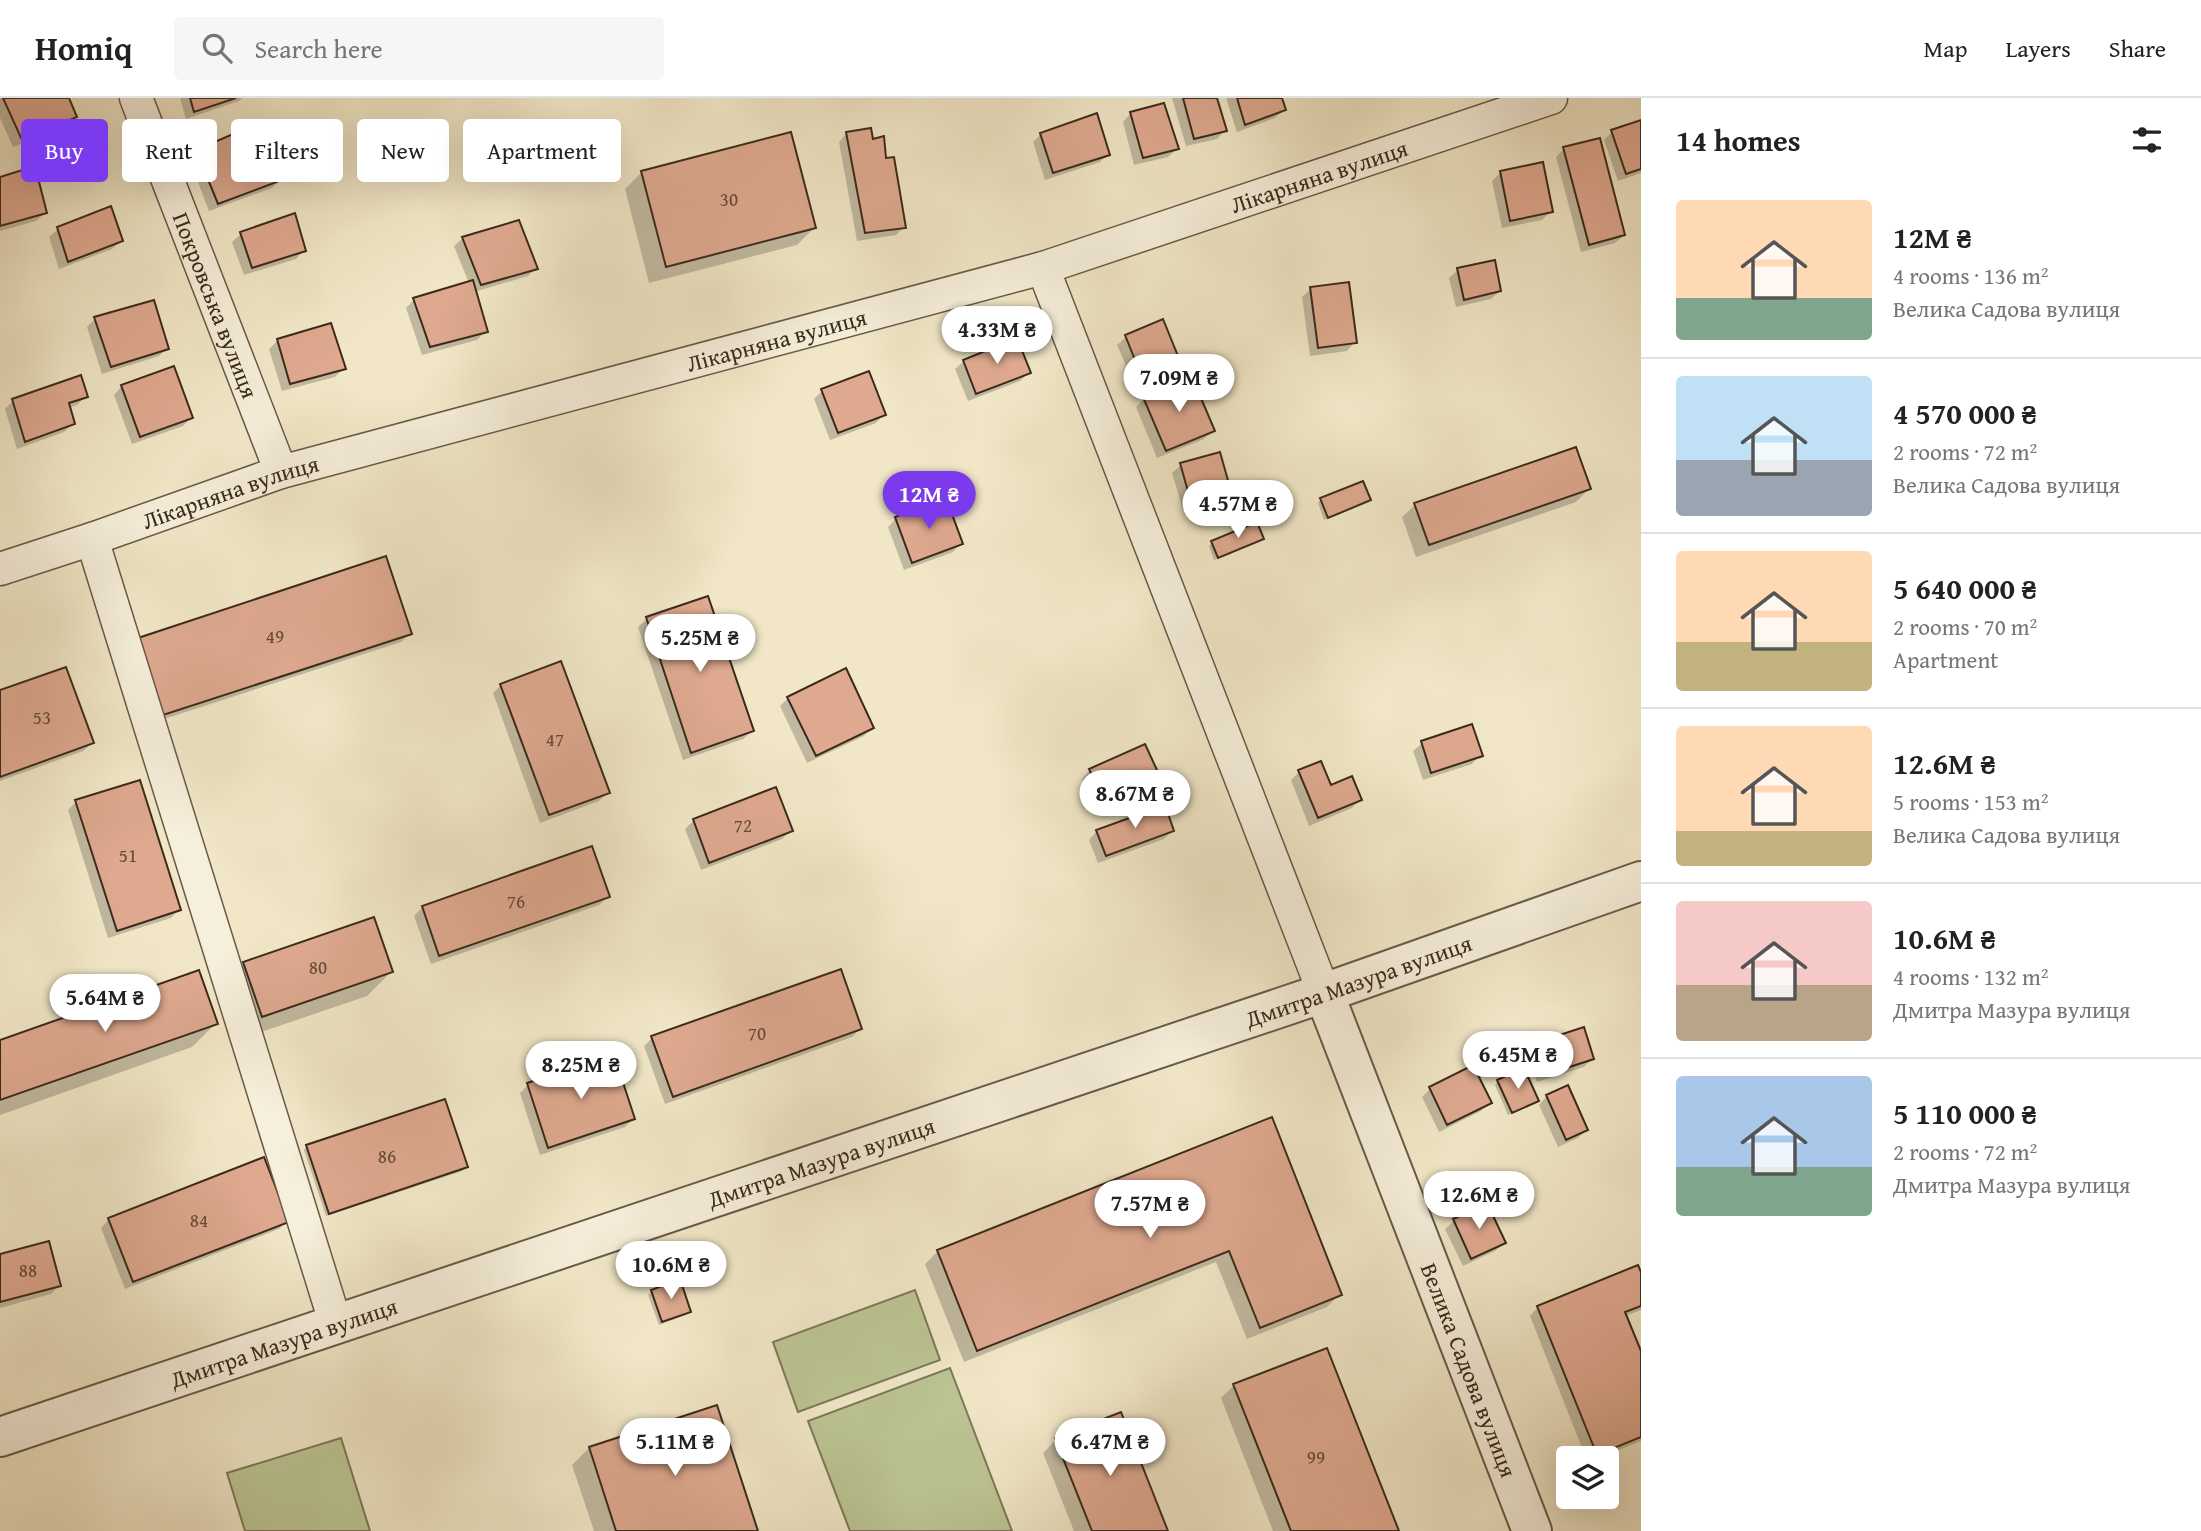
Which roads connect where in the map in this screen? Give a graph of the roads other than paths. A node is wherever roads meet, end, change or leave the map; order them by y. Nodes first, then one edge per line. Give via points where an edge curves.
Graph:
1 (136, 98) edge
2 (1551, 98) edge
3 (1043, 268) junction
4 (281, 472) junction
5 (92, 539) junction
6 (0, 569) edge
7 (1641, 881) edge
8 (1324, 993) junction
9 (335, 1325) junction
10 (0, 1437) edge
11 (1532, 1531) edge

1 - 4 street, Покровська вулиця
2 - 3 street, Лікарняна вулиця
3 - 4 street, Лікарняна вулиця
3 - 8 street, Велика Садова вулиця
4 - 5 street, Лікарняна вулиця
5 - 6 street, Лікарняна вулиця
5 - 9 street
7 - 8 street, Дмитра Мазура вулиця
8 - 9 street, Дмитра Мазура вулиця
8 - 11 street, Велика Садова вулиця
9 - 10 street, Дмитра Мазура вулиця

